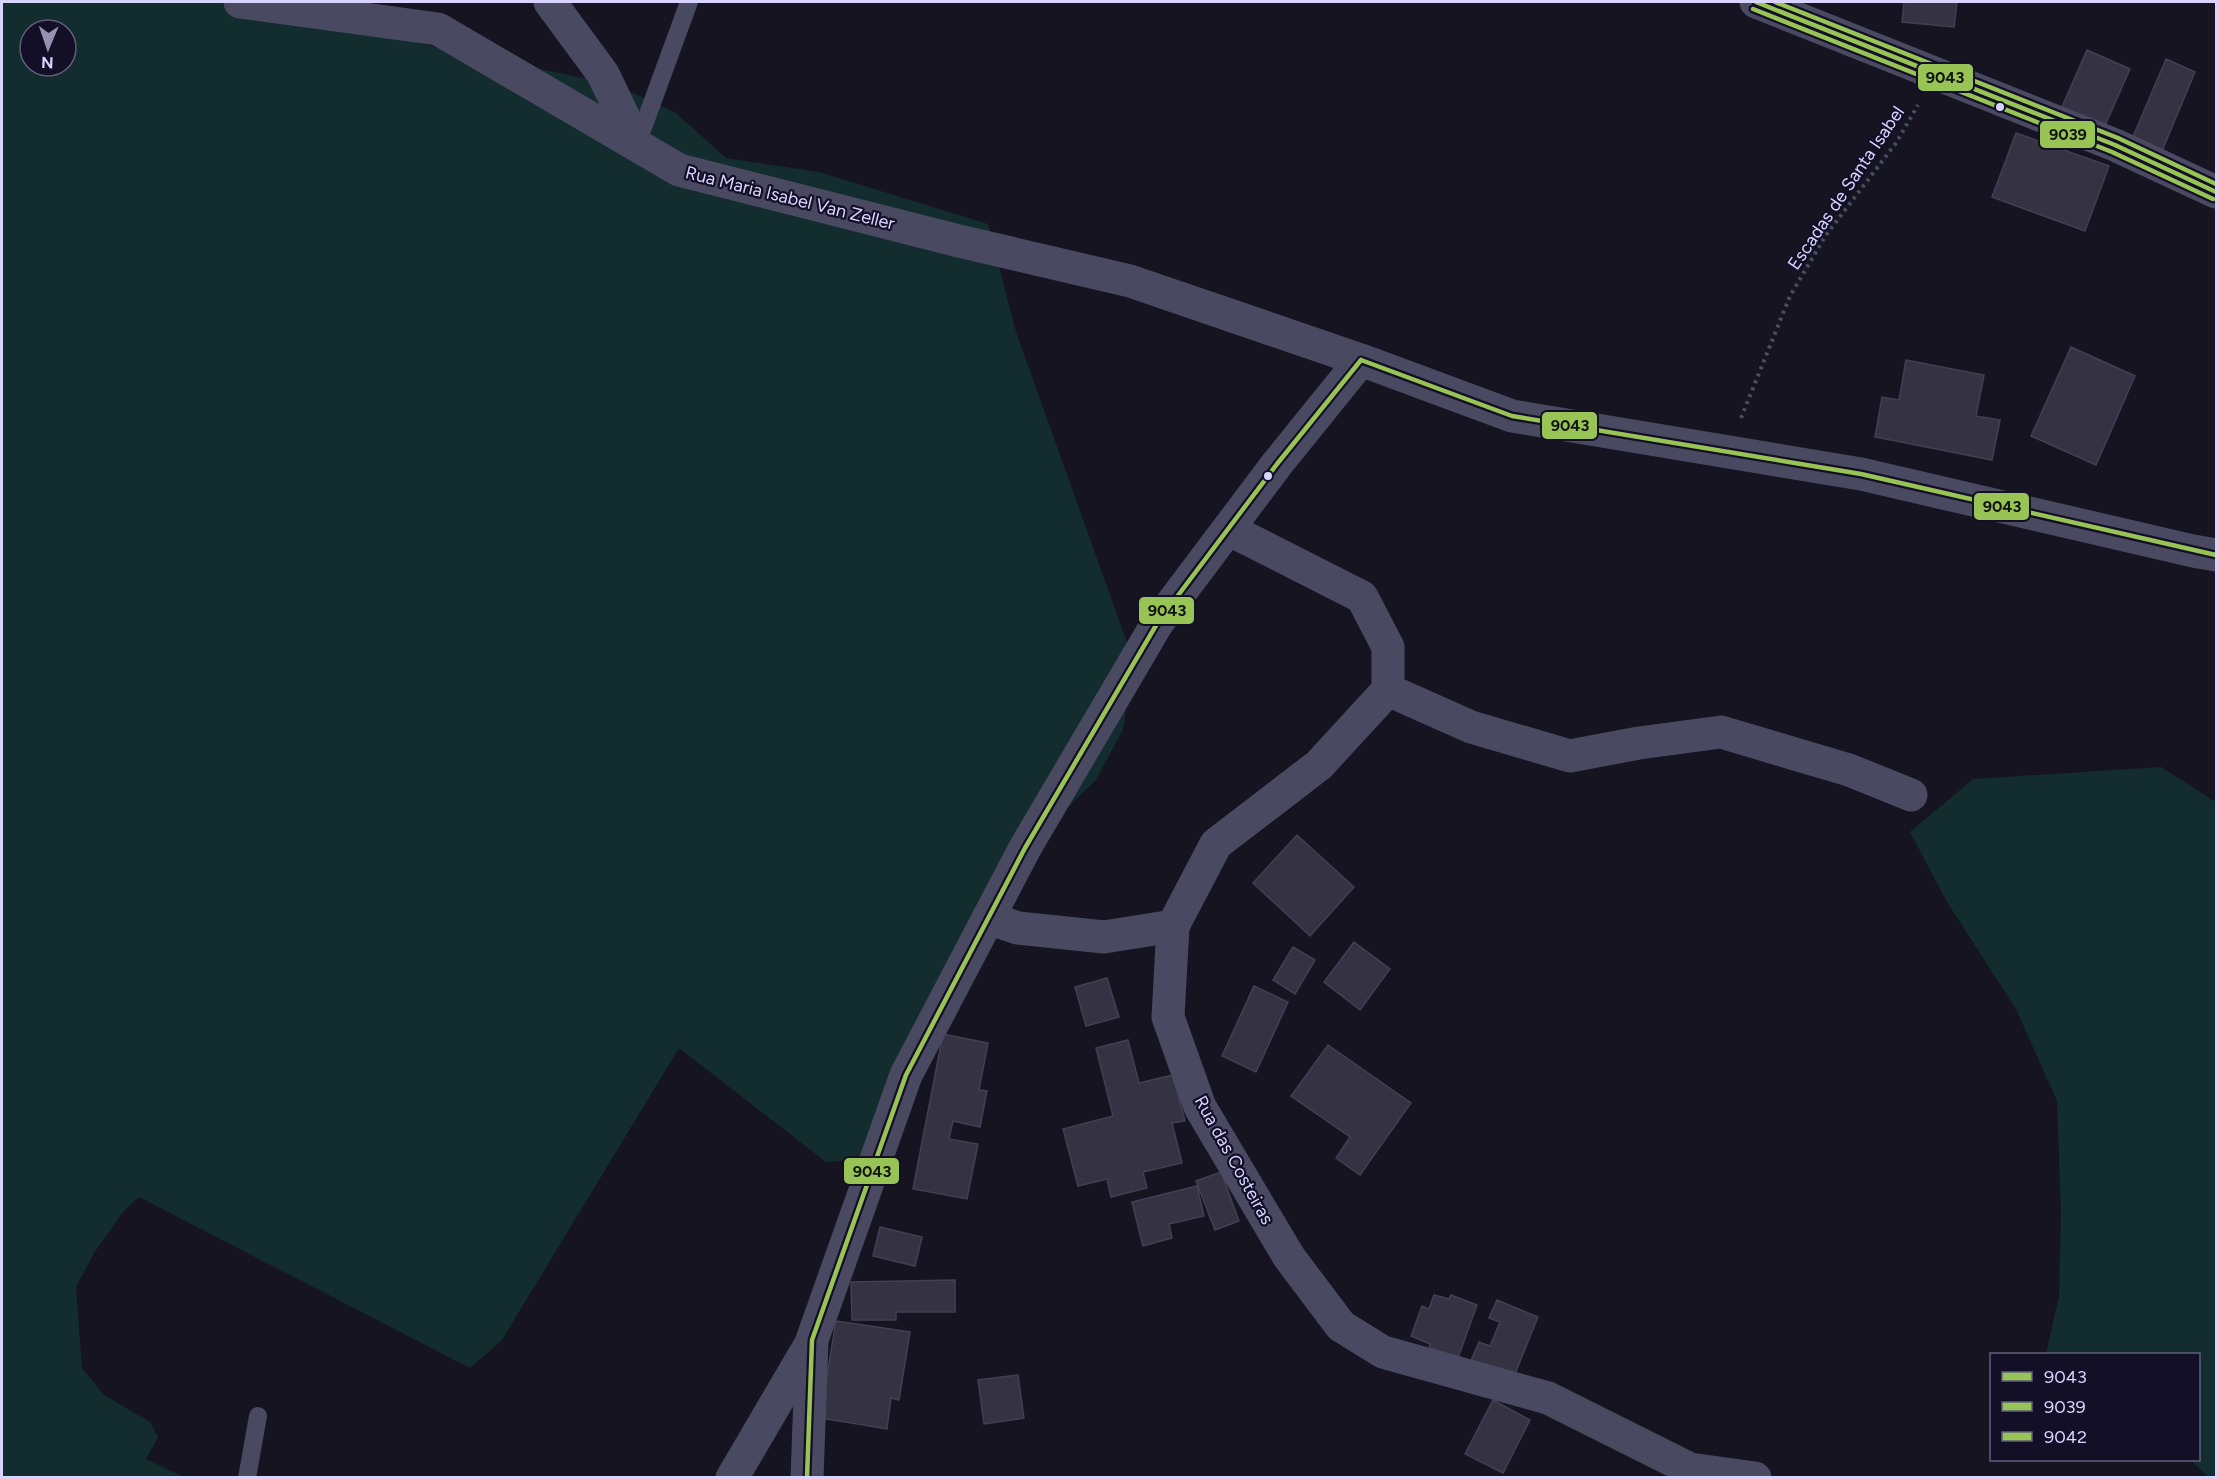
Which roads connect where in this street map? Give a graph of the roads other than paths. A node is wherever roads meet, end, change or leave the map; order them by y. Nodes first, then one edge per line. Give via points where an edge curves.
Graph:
1 (240, 2) edge
2 (550, 2) edge
3 (689, 2) edge
4 (1756, 2) edge
5 (637, 145) junction
6 (2217, 192) edge
7 (1361, 360) junction
8 (1228, 529) junction
9 (2217, 555) edge
10 (1388, 690) junction
11 (1911, 795) dead end
12 (988, 918) junction
13 (1173, 926) junction
14 (812, 1340) junction
15 (258, 1416) dead end
16 (247, 1478) edge
17 (732, 1478) edge
18 (807, 1478) edge
19 (1755, 1478) edge

1 - 5 street, Rua Maria Isabel Van Zeller via 438,29
2 - 5 street via 603,74
3 - 5 lane
4 - 6 street via 2115,145
5 - 7 street, Rua Maria Isabel Van Zeller via 679,170 1130,281
7 - 8 street
7 - 9 street, Rua Maria Isabel Van Zeller via 1512,416 1861,474
8 - 10 street via 1362,597 1388,647
8 - 12 street via 1158,622
10 - 11 street via 1471,727 1570,756 1721,732 1849,770
10 - 13 street, Rua das Costeiras via 1318,765 1216,844
12 - 13 street via 1018,928 1104,938
12 - 14 street via 906,1074
13 - 19 street, Rua das Costeiras via 1168,1017 1200,1107 1289,1257 1341,1326 1383,1352 1548,1398 1690,1469
14 - 17 street
14 - 18 street
15 - 16 lane

